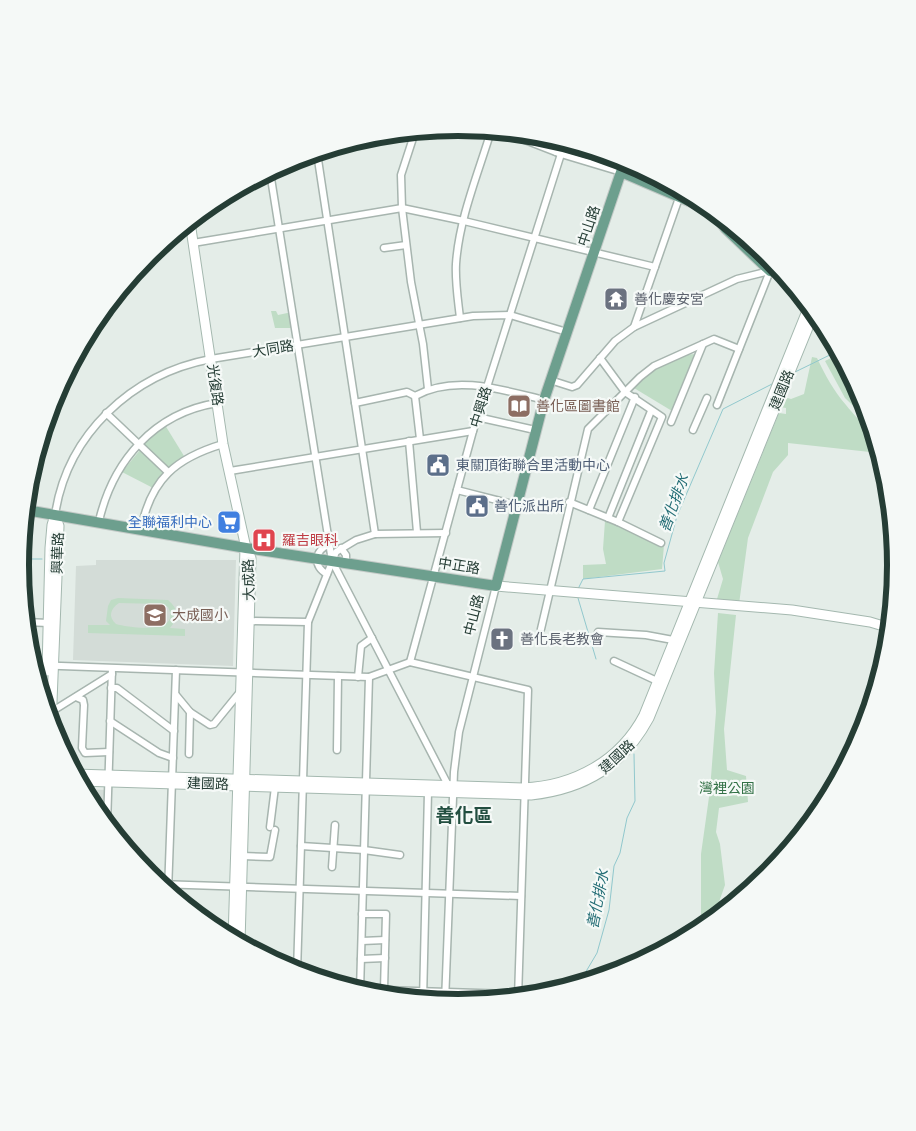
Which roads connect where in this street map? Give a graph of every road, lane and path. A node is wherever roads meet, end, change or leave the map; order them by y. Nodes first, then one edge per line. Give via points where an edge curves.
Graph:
1 (489, 137) edge
2 (413, 139) edge
3 (531, 142) edge
4 (558, 148) edge
5 (558, 153) junction
6 (318, 160) edge
7 (622, 169) edge
8 (621, 172) junction
9 (271, 179) edge
10 (679, 198) joint
11 (402, 208) junction
12 (464, 220) junction
13 (327, 221) junction
14 (280, 229) junction
15 (191, 230) edge
16 (534, 238) junction
17 (193, 243) junction
18 (406, 245) junction
19 (746, 247) edge
20 (384, 248) dead end
21 (595, 252) junction
22 (655, 267) junction
23 (770, 271) junction
24 (806, 314) edge
25 (510, 315) junction
26 (460, 318) junction
27 (810, 320) edge
28 (418, 325) junction
29 (634, 327) junction
30 (567, 332) junction
31 (345, 336) junction
32 (703, 344) junction
33 (298, 345) junction
34 (739, 349) junction
35 (600, 358) junction
36 (211, 359) junction
37 (783, 379) junction
38 (550, 380) junction
39 (487, 386) junction
40 (428, 389) junction
41 (625, 392) junction
42 (415, 396) junction
43 (635, 397) junction
44 (707, 398) dead end
45 (544, 400) junction
46 (217, 403) junction
47 (355, 404) junction
48 (717, 405) dead end
49 (651, 411) junction
50 (106, 414) junction
51 (477, 418) junction
52 (671, 422) dead end
53 (536, 430) junction
54 (693, 430) dead end
55 (473, 431) junction
56 (420, 440) junction
57 (409, 441) junction
58 (137, 444) junction
59 (224, 444) junction
60 (362, 449) junction
61 (315, 457) junction
62 (230, 471) junction
63 (168, 472) junction
64 (457, 490) junction
65 (569, 502) junction
66 (516, 505) junction
67 (589, 510) junction
68 (32, 511) edge
69 (55, 515) junction
70 (608, 518) junction
71 (99, 521) junction
72 (618, 522) junction
73 (140, 529) junction
74 (416, 532) junction
75 (446, 533) junction
76 (375, 534) junction
77 (661, 543) dead end
78 (329, 545) junction
79 (246, 548) junction
80 (341, 548) junction
81 (317, 558) junction
82 (332, 561) junction
83 (346, 563) junction
84 (327, 574) junction
85 (434, 576) junction
86 (496, 586) junction
87 (548, 589) junction
88 (691, 603) junction
89 (246, 621) junction
90 (32, 622) edge
91 (308, 622) junction
92 (48, 623) junction
93 (883, 626) edge
94 (541, 629) dead end
95 (598, 632) dead end
96 (372, 638) junction
97 (673, 640) junction
98 (614, 661) dead end
99 (410, 662) junction
100 (41, 665) edge
101 (50, 666) junction
102 (176, 670) junction
103 (388, 670) junction
104 (112, 671) junction
105 (244, 673) junction
106 (306, 675) junction
107 (338, 676) junction
108 (358, 677) junction
109 (369, 677) junction
110 (473, 678) junction
111 (657, 681) junction
112 (112, 688) junction
113 (240, 692) junction
114 (49, 694) edge
115 (176, 695) junction
116 (76, 697) junction
117 (54, 708) edge
118 (190, 712) junction
119 (110, 721) junction
120 (174, 731) junction
121 (631, 741) junction
122 (337, 750) dead end
123 (109, 752) junction
124 (189, 754) dead end
125 (173, 758) junction
126 (83, 775) edge
127 (108, 778) junction
128 (86, 780) edge
129 (172, 780) junction
130 (241, 782) junction
131 (303, 784) junction
132 (366, 786) junction
133 (275, 787) junction
134 (451, 788) junction
135 (523, 791) junction
136 (428, 792) junction
137 (107, 813) edge
138 (335, 825) dead end
139 (301, 846) junction
140 (333, 848) junction
141 (364, 850) junction
142 (400, 855) dead end
143 (242, 856) junction
144 (332, 867) dead end
145 (169, 883) edge
146 (171, 884) edge
147 (238, 887) junction
148 (300, 889) junction
149 (363, 891) junction
150 (425, 893) junction
151 (449, 894) junction
152 (521, 896) junction
153 (362, 914) junction
154 (234, 931) edge
155 (240, 935) edge
156 (385, 940) junction
157 (362, 941) junction
158 (385, 958) junction
159 (361, 959) junction
160 (297, 963) edge
161 (359, 983) edge
162 (384, 988) edge
163 (395, 990) edge
164 (423, 990) junction
165 (518, 990) edge
166 (446, 992) junction
167 (423, 993) edge
168 (484, 994) edge

1 - 12 street
2 - 11 street via 401,175
3 - 5 street
4 - 5 street, 中興路
5 - 8 street
5 - 16 street, 中興路
6 - 13 street
7 - 8 street, 中山路
8 - 10 main road
8 - 21 main road, 中山路
9 - 14 street
10 - 22 street
11 - 12 street
11 - 13 street
11 - 18 street
12 - 16 street
12 - 26 street via 456,269
13 - 14 street
13 - 31 street
14 - 17 street
14 - 33 street
15 - 17 street, 光復路
16 - 21 street
16 - 25 street, 中興路
17 - 36 street, 光復路
18 - 20 street
18 - 28 street
19 - 23 main road
21 - 22 street
21 - 30 main road, 中山路
22 - 29 street
23 - 29 street via 737,278
23 - 34 street
24 - 37 street, 建國路
25 - 26 street, 大同路
25 - 30 street, 大同路
25 - 39 street, 中興路
26 - 28 street, 大同路
27 - 37 street, 建國路
28 - 31 street, 大同路
28 - 40 street
29 - 35 street
30 - 38 main road, 中山路
31 - 33 street, 大同路
31 - 47 street
32 - 34 street via 714,339
32 - 41 street via 654,366
32 - 52 street
33 - 36 street, 大同路
33 - 61 street
34 - 48 street
35 - 38 street via 577,385
35 - 41 street
36 - 46 street, 光復路
36 - 50 street, 大同路 via 152,378
37 - 88 street, 建國路
38 - 45 main road, 中山路
39 - 40 street
39 - 45 street
39 - 51 street, 中興路
40 - 42 street
41 - 43 street
41 - 65 street via 588,429
42 - 47 street via 408,392
42 - 56 street
43 - 49 street
43 - 67 street
44 - 54 street
45 - 53 main road, 中山路
46 - 58 street via 173,417
46 - 59 street, 光復路
47 - 60 street
49 - 70 street
49 - 72 street via 662,417
50 - 58 street
50 - 69 street, 大同路 via 72,460
51 - 53 street
51 - 55 street, 中興路
53 - 66 main road, 中山路
55 - 56 street
55 - 64 street, 中興路
56 - 57 street
57 - 60 street
57 - 74 street
58 - 63 street
58 - 71 street via 111,482
59 - 62 street, 光復路
59 - 63 street via 192,455
60 - 61 street
60 - 76 street
61 - 62 street
61 - 78 street
62 - 79 street, 光復路
63 - 73 street via 148,501
64 - 66 street
64 - 75 street, 中興路
65 - 67 street
65 - 87 street
66 - 86 main road, 中山路
67 - 70 street
68 - 69 main road, 中正路
69 - 71 main road, 中正路
69 - 92 street, 興華路
69 - 101 street, 興華路 via 59,526
70 - 72 street
71 - 73 main road, 中正路
72 - 77 street
73 - 79 main road, 中正路
74 - 75 street
74 - 76 street
75 - 85 street, 中興路
76 - 80 street
78 - 81 street via 320,550
78 - 82 street
79 - 81 main road, 中正路
79 - 89 street, 大成路
80 - 82 street
80 - 83 street
81 - 82 main road, 中正路
81 - 84 street via 319,568
82 - 83 main road, 中正路
82 - 84 street
82 - 96 street
83 - 85 main road, 中正路
84 - 91 street
85 - 86 main road, 中正路
85 - 99 street, 中興路
86 - 87 street, 中正路
86 - 110 street, 中山路
87 - 88 street, 中正路
87 - 94 street
88 - 93 street, 中正路 via 792,610
88 - 97 street, 建國路
88 - 121 street, 建國路 via 649,718
89 - 91 street
89 - 105 street, 大成路
90 - 92 street
91 - 106 street
92 - 101 street, 興華路
95 - 97 street
96 - 103 street
96 - 108 street via 361,646
97 - 111 street, 建國路
98 - 111 street
99 - 103 street
99 - 110 street
100 - 101 street
101 - 104 street
101 - 114 street, 興華路
102 - 104 street
102 - 105 street
102 - 115 street
103 - 109 street
103 - 134 street
104 - 112 street
104 - 116 street
105 - 106 street
105 - 113 street, 大成路
105 - 130 street, 大成路
106 - 107 street
106 - 131 street
107 - 108 street
107 - 122 street
108 - 109 street
109 - 132 street
110 - 134 street, 中山路 via 459,732
110 - 135 street via 528,690
111 - 121 street, 建國路
112 - 119 street
112 - 120 street via 117,688
113 - 118 street via 214,724 210,725
113 - 130 street, 大成路
115 - 118 street
115 - 120 street
116 - 117 street
116 - 123 street via 83,700 84,705 82,748 85,753
118 - 124 street
119 - 123 street
119 - 125 street via 159,753
120 - 125 street
121 - 135 street, 建國路 via 597,776 560,791
123 - 127 street
125 - 129 street
126 - 127 street, 建國路
127 - 128 street, 建國路
127 - 129 street, 建國路
127 - 137 street
129 - 130 street, 建國路
129 - 145 street
130 - 131 street, 建國路
130 - 133 street, 建國路
130 - 143 street, 大成路
130 - 147 street, 大成路
131 - 132 street, 建國路
131 - 133 street, 建國路
131 - 139 street
132 - 134 street, 建國路
132 - 136 street, 建國路
132 - 141 street
133 - 143 street via 270,857
134 - 135 street, 建國路
134 - 136 street, 建國路
134 - 151 street, 中山路
135 - 152 street
136 - 150 street
138 - 140 street
139 - 140 street
139 - 148 street
140 - 141 street
140 - 144 street
141 - 142 street
141 - 149 street
143 - 147 street, 大成路
146 - 147 street
147 - 148 street
147 - 154 street, 大成路
147 - 155 street, 大成路
148 - 149 street
148 - 160 street
149 - 150 street
149 - 153 street
150 - 151 street
150 - 164 street
151 - 152 street
151 - 166 street, 中山路
152 - 165 street
153 - 156 street via 386,914
153 - 157 street
156 - 157 street
156 - 158 street
157 - 159 street
158 - 159 street
158 - 162 street
159 - 161 street
163 - 164 street
164 - 166 street
164 - 167 street
166 - 168 street

